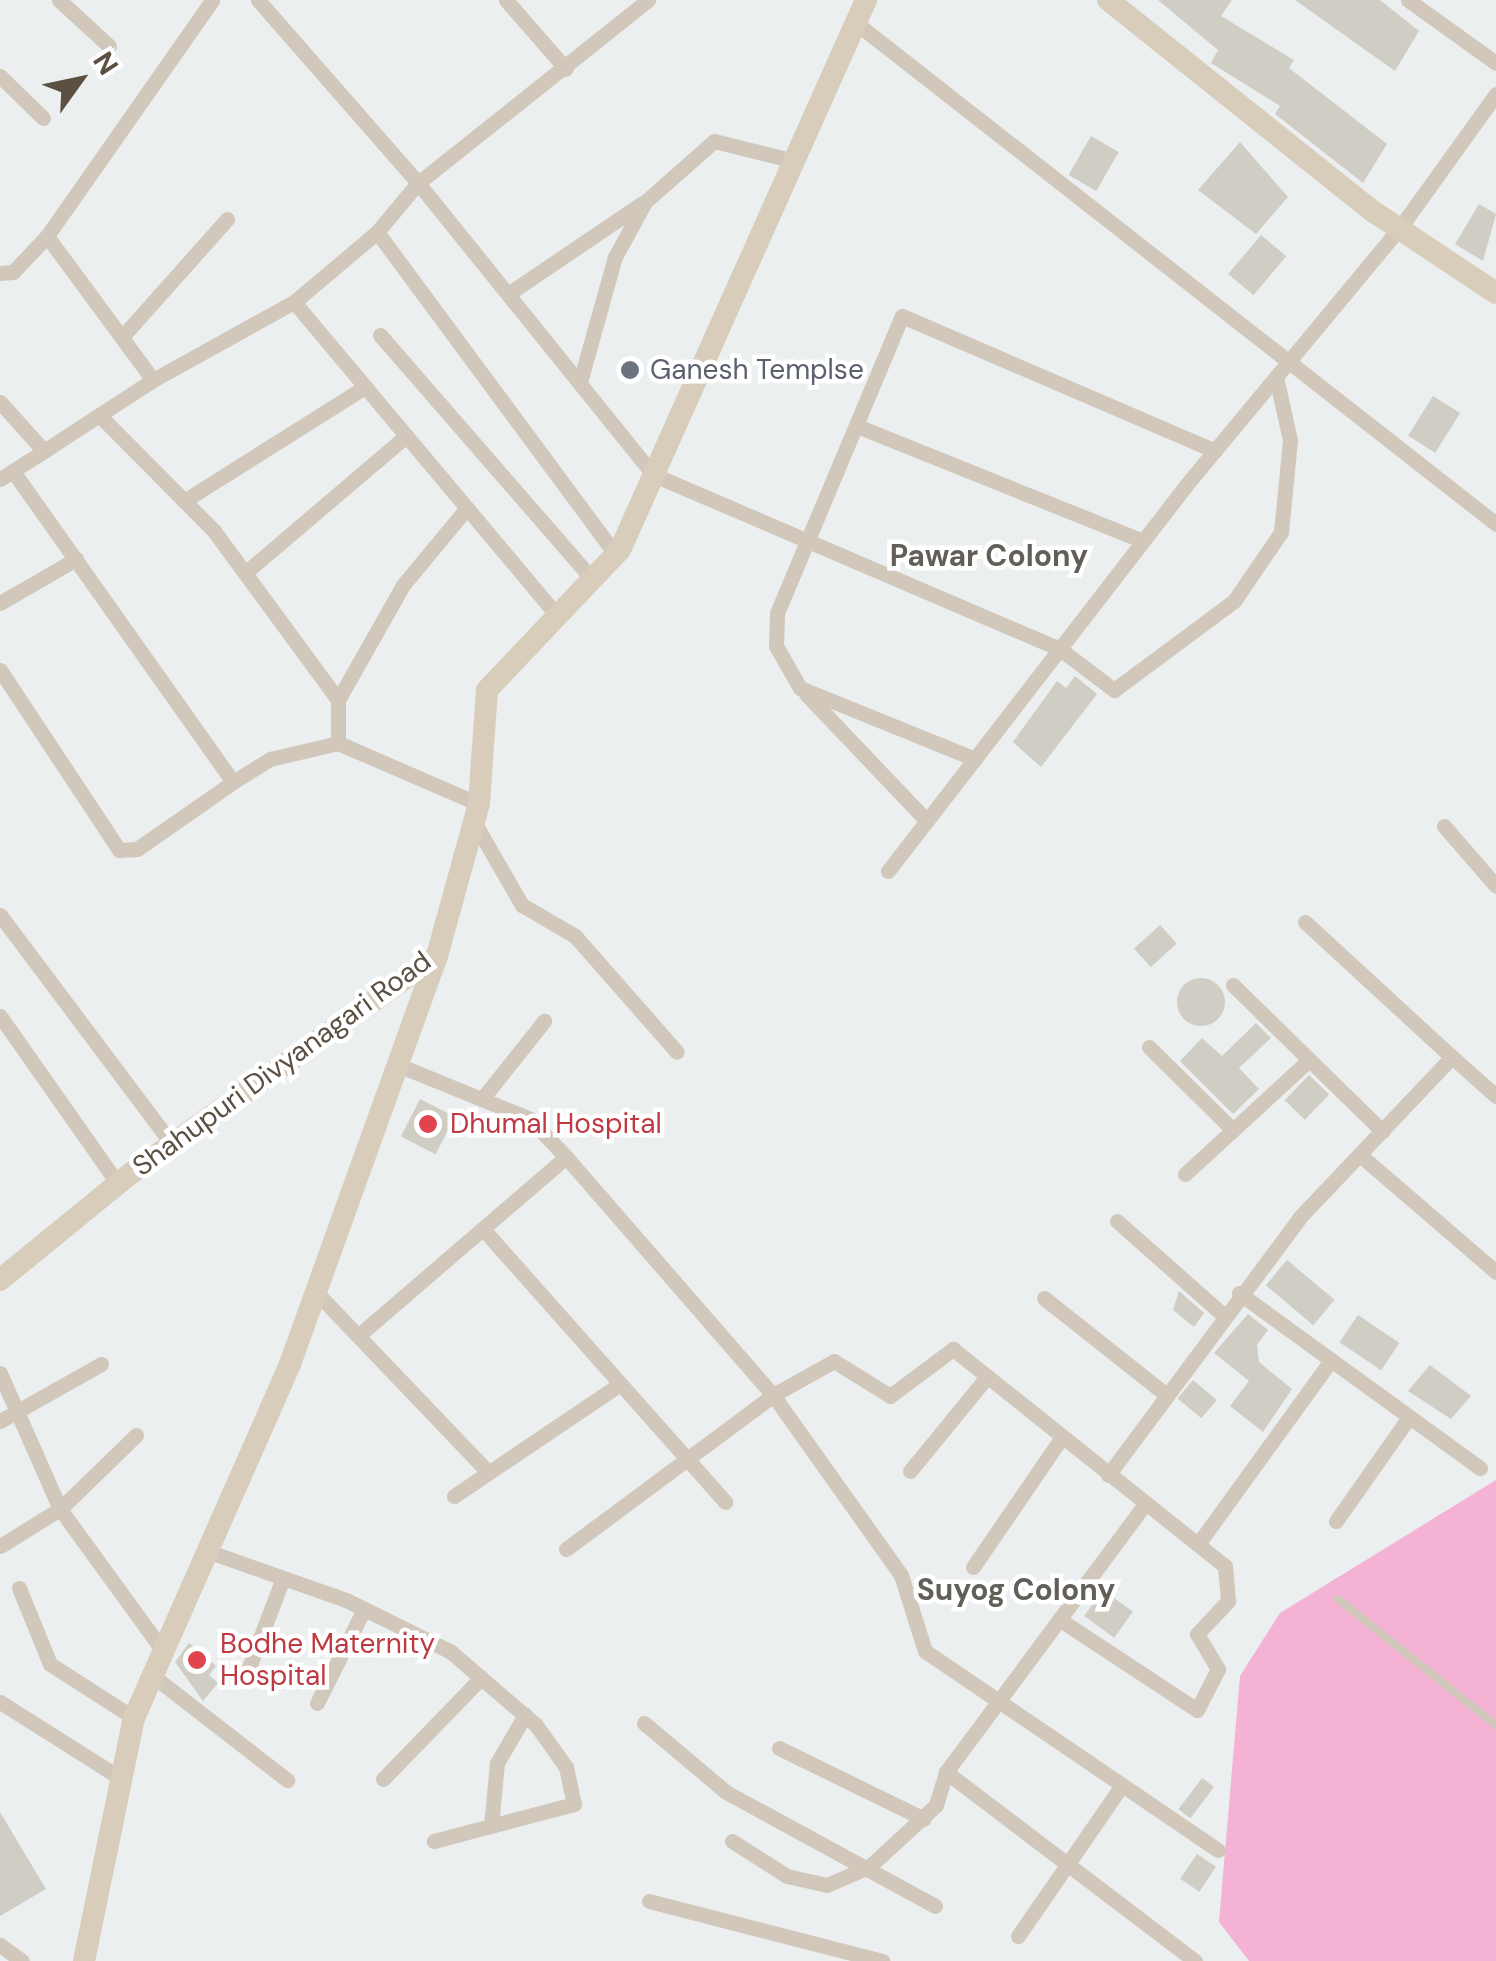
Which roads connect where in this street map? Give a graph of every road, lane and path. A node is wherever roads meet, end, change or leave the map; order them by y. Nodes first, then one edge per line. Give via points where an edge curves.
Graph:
1 (59, 0) edge
2 (212, 0) edge
3 (258, 0) edge
4 (507, 0) edge
5 (648, 0) edge
6 (866, 0) edge
7 (1108, 0) edge
8 (1408, 0) edge
9 (856, 24) junction
10 (109, 46) dead end
11 (1496, 63) edge
12 (566, 69) junction
13 (0, 76) edge
14 (1496, 94) edge
15 (43, 118) dead end
16 (794, 161) junction
17 (418, 183) junction
18 (644, 202) junction
19 (227, 219) dead end
20 (1400, 229) junction
21 (376, 232) junction
22 (47, 236) junction
23 (0, 272) edge
24 (508, 294) junction
25 (1496, 294) edge
26 (294, 302) junction
27 (380, 336) dead end
28 (122, 337) junction
29 (1290, 360) junction
30 (1276, 377) junction
31 (154, 380) junction
32 (580, 382) junction
33 (365, 387) junction
34 (0, 402) edge
35 (99, 415) junction
36 (857, 426) junction
37 (406, 436) junction
38 (44, 451) junction
39 (1215, 451) junction
40 (6, 475) edge
41 (654, 475) junction
42 (184, 501) junction
43 (466, 508) junction
44 (1496, 524) edge
45 (809, 541) junction
46 (1143, 541) junction
47 (616, 554) junction
48 (76, 560) junction
49 (245, 573) junction
50 (590, 577) junction
51 (0, 603) edge
52 (553, 611) junction
53 (1060, 649) junction
54 (0, 670) edge
55 (800, 688) junction
56 (338, 700) junction
57 (338, 742) junction
58 (975, 759) junction
59 (233, 782) junction
60 (476, 813) junction
61 (927, 822) junction
62 (1444, 826) dead end
63 (888, 871) dead end
64 (1496, 886) edge
65 (0, 915) edge
66 (1305, 922) dead end
67 (437, 956) junction
68 (1233, 985) dead end
69 (0, 1016) edge
70 (544, 1021) dead end
71 (1150, 1047) dead end
72 (677, 1052) dead end
73 (1452, 1057) junction
74 (1309, 1060) junction
75 (398, 1065) junction
76 (1495, 1094) edge
77 (482, 1099) junction
78 (1233, 1130) junction
79 (1382, 1131) junction
80 (172, 1144) junction
81 (1360, 1155) junction
82 (566, 1157) junction
83 (1185, 1174) dead end
84 (118, 1184) junction
85 (1117, 1221) dead end
86 (483, 1229) junction
87 (1496, 1272) edge
88 (0, 1280) edge
89 (316, 1292) junction
90 (1238, 1294) junction
91 (1044, 1298) dead end
92 (1222, 1314) junction
93 (359, 1335) junction
94 (1331, 1360) junction
95 (101, 1364) dead end
96 (0, 1373) edge
97 (987, 1377) junction
98 (620, 1384) junction
99 (1165, 1394) junction
100 (774, 1395) junction
101 (18, 1404) junction
102 (1409, 1417) junction
103 (0, 1422) edge
104 (136, 1435) dead end
105 (1062, 1437) junction
106 (690, 1463) junction
107 (1480, 1468) dead end
108 (910, 1471) dead end
109 (488, 1472) junction
110 (1108, 1474) junction
111 (454, 1496) dead end
112 (724, 1502) dead end
113 (1145, 1504) junction
114 (60, 1509) junction
115 (1336, 1521) dead end
116 (1198, 1544) junction
117 (0, 1546) edge
118 (566, 1548) dead end
119 (208, 1551) junction
120 (973, 1567) dead end
121 (283, 1578) junction
122 (19, 1588) dead end
123 (1338, 1600) dead end
124 (364, 1608) junction
125 (1059, 1618) junction
126 (163, 1651) junction
127 (153, 1676) junction
128 (245, 1678) dead end
129 (481, 1678) junction
130 (0, 1702) edge
131 (317, 1702) dead end
132 (997, 1702) junction
133 (525, 1715) junction
134 (134, 1718) junction
135 (644, 1722) dead end
136 (1496, 1725) edge
137 (779, 1748) dead end
138 (946, 1772) junction
139 (122, 1779) junction
140 (382, 1779) dead end
141 (287, 1780) dead end
142 (1120, 1788) junction
143 (924, 1819) junction
144 (491, 1826) junction
145 (434, 1840) dead end
146 (732, 1841) dead end
147 (1218, 1850) dead end
148 (1071, 1863) junction
149 (870, 1866) junction
150 (650, 1902) dead end
151 (936, 1906) dead end
152 (1018, 1936) dead end
153 (0, 1944) edge
154 (22, 1961) edge
155 (84, 1961) edge
156 (882, 1961) edge
157 (1195, 1961) edge

1 - 10 street
2 - 22 street
3 - 17 street
4 - 12 street
5 - 12 street
6 - 9 main road, Shahupuri Divyanagari Road
7 - 20 main road
8 - 11 street
9 - 16 main road, Shahupuri Divyanagari Road
9 - 29 street
12 - 17 street
13 - 15 street
14 - 20 street
16 - 18 street via 714,141
16 - 41 main road, Shahupuri Divyanagari Road
17 - 21 street
17 - 24 street
18 - 24 street
18 - 32 street via 615,257
19 - 28 street
20 - 25 main road
20 - 29 street
21 - 26 street
21 - 47 street
22 - 23 street via 13,272
22 - 28 street
24 - 32 street
26 - 31 street
26 - 33 street
27 - 50 street
28 - 31 street
29 - 30 street
29 - 44 street
30 - 39 street
30 - 53 street via 1289,497 1261,569 1122,688 1106,688
31 - 35 street
32 - 41 street
33 - 37 street
33 - 42 street
34 - 38 street
35 - 38 street
35 - 42 street
36 - 39 street via 902,316
36 - 45 street
36 - 46 street
37 - 43 street
37 - 49 street
38 - 40 street
39 - 46 street
40 - 48 street
41 - 45 street
41 - 47 main road, Shahupuri Divyanagari Road
42 - 49 street
43 - 52 street
43 - 56 street via 403,585
45 - 53 street
45 - 55 street via 774,630
46 - 53 street
47 - 50 main road, Shahupuri Divyanagari Road
48 - 51 street
48 - 59 street
49 - 56 street
50 - 52 main road, Shahupuri Divyanagari Road
52 - 60 main road, Shahupuri Divyanagari Road via 486,690
53 - 58 street
54 - 59 street via 119,850 136,848
55 - 58 street
55 - 61 street
56 - 57 street
57 - 59 street via 270,759
57 - 60 street
58 - 61 street
60 - 67 main road, Shahupuri Divyanagari Road
60 - 72 street via 522,905 575,936
61 - 63 street
62 - 64 street
65 - 80 street
66 - 73 street
67 - 75 main road
67 - 80 main road, Shahupuri Divyanagari Road
68 - 74 street
69 - 84 street
70 - 77 street
71 - 78 street
73 - 76 street
73 - 79 street
74 - 78 street
74 - 79 street
75 - 77 street
75 - 89 main road
77 - 82 street via 530,1119
78 - 83 street
79 - 81 street
80 - 84 main road, Shahupuri Divyanagari Road
81 - 87 street
81 - 90 street
82 - 86 street
82 - 100 street
84 - 88 main road, Shahupuri Divyanagari Road
85 - 92 street
86 - 93 street
86 - 98 street
89 - 93 street
89 - 119 main road
90 - 92 street
90 - 94 street
91 - 99 street
92 - 99 street
93 - 109 street
94 - 102 street
94 - 116 street
95 - 101 street
96 - 101 street
97 - 100 street via 953,1349 890,1396 834,1361
97 - 105 street
97 - 108 street
98 - 106 street
98 - 109 street
99 - 110 street
100 - 106 street
100 - 132 street via 901,1575 925,1652
101 - 103 street
101 - 114 street
102 - 107 street
102 - 115 street
104 - 114 street
105 - 110 street
105 - 120 street
106 - 112 street
106 - 118 street
109 - 111 street
110 - 113 street
113 - 116 street
113 - 125 street
114 - 117 street
114 - 126 street
116 - 125 street via 1225,1566 1228,1601 1197,1634 1218,1669 1197,1710
119 - 121 street
119 - 126 main road
121 - 124 street
121 - 128 street
122 - 134 street via 50,1664
123 - 136 lane
124 - 129 street
124 - 131 street
125 - 132 street
126 - 127 main road
127 - 134 main road
127 - 141 street
129 - 133 street
129 - 140 street
130 - 139 street
132 - 138 street
132 - 142 street
133 - 144 street via 497,1762
133 - 144 street via 566,1768 574,1804
134 - 139 main road
135 - 149 street via 726,1792
137 - 143 street
138 - 143 street
138 - 148 street
139 - 155 main road via 106,1830
142 - 147 street
142 - 148 street
143 - 149 street
144 - 145 street
146 - 149 street via 787,1876 827,1885
148 - 152 street
148 - 157 street
149 - 151 street
150 - 156 street
153 - 154 street

